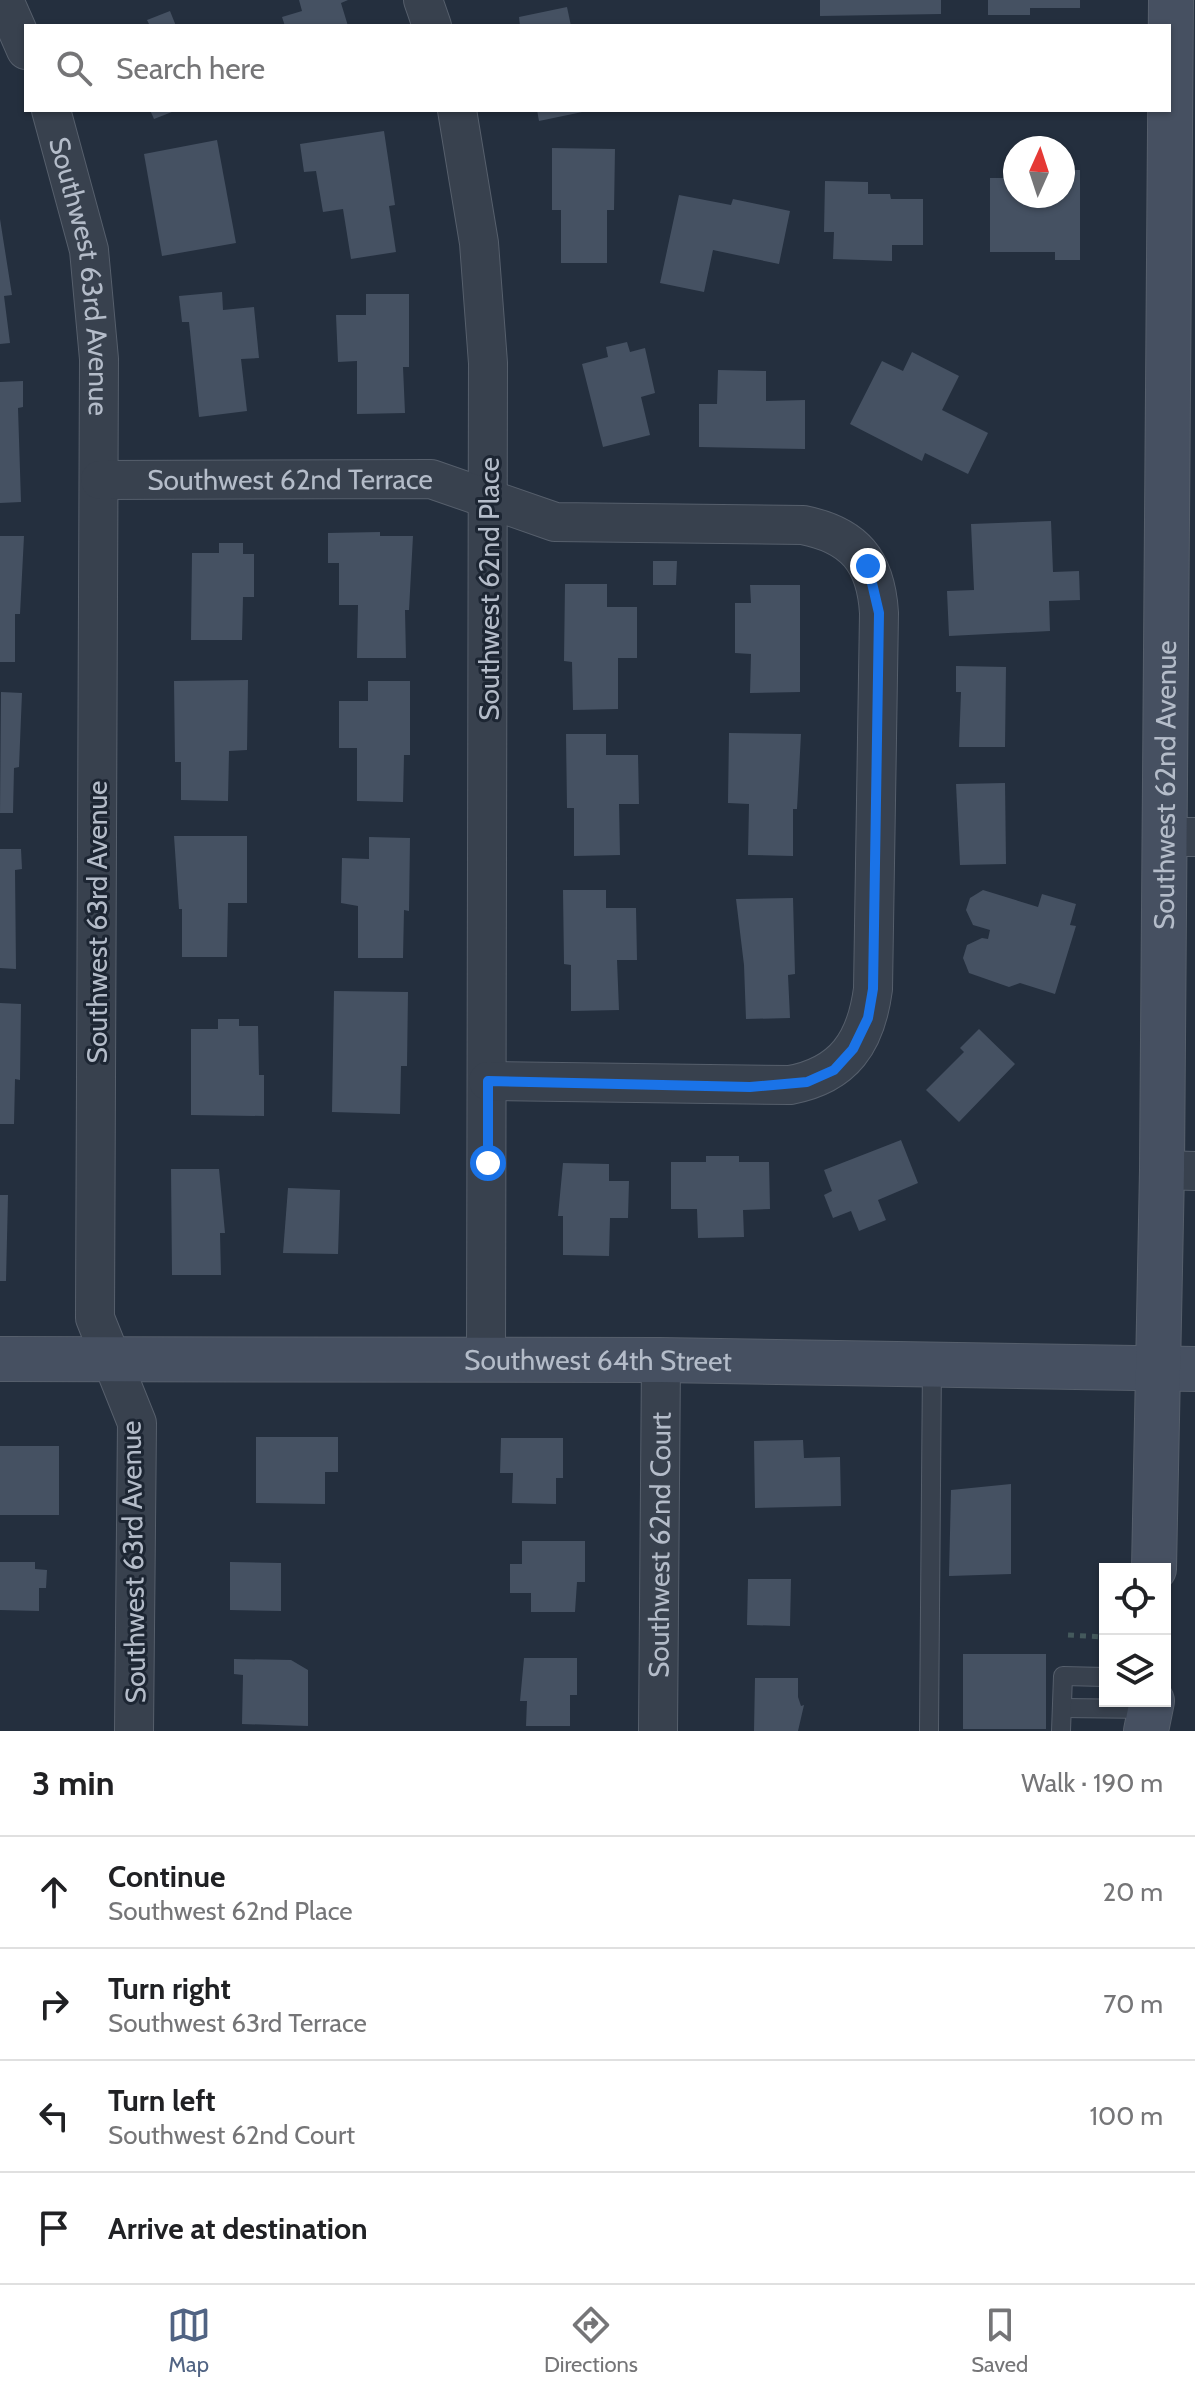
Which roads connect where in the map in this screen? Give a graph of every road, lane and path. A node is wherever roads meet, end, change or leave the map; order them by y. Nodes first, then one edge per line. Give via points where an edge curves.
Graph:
1 (4, 0) edge
2 (423, 0) edge
3 (1171, 0) edge
4 (431, 24) edge
5 (24, 45) edge
6 (52, 112) edge
7 (457, 112) edge
8 (1176, 114) edge
9 (100, 480) junction
10 (490, 497) junction
11 (1181, 503) edge
12 (1180, 837) edge
13 (488, 1081) junction
14 (1178, 1170) edge
15 (0, 1359) edge
16 (112, 1359) junction
17 (486, 1359) junction
18 (661, 1360) junction
19 (932, 1363) junction
20 (1177, 1368) edge
21 (1155, 1563) edge
22 (1068, 1635) dead end
23 (1099, 1637) edge
24 (1099, 1677) edge
25 (1062, 1708) junction
26 (1152, 1718) edge
27 (134, 1731) edge
28 (658, 1731) edge
29 (929, 1731) edge
30 (1061, 1731) edge

1 - 5 street
2 - 4 street
3 - 8 street, Southwest 62nd Avenue
6 - 9 street, Southwest 63rd Avenue via 74,184 94,283
7 - 10 street, Southwest 62nd Place via 481,267
8 - 11 street, Southwest 62nd Avenue
9 - 10 street, Southwest 62nd Terrace via 431,479
9 - 16 street, Southwest 63rd Avenue via 95,1318
10 - 13 street, Southwest 62nd Place
10 - 13 street, Southwest 62nd Terrace via 555,522 795,524 833,532 852,544 868,566 879,613 873,989 862,1034 842,1062 815,1079 769,1087
11 - 12 street, Southwest 62nd Avenue
12 - 14 street, Southwest 62nd Avenue
13 - 17 street, Southwest 62nd Place
14 - 20 street, Southwest 62nd Avenue
15 - 16 street, Southwest 64th Street
16 - 17 street, Southwest 64th Street
16 - 27 street, Southwest 63rd Avenue via 137,1423
17 - 18 street, Southwest 64th Street
18 - 19 street, Southwest 64th Street
18 - 28 street, Southwest 62nd Court
19 - 20 street, Southwest 64th Street
19 - 29 lane
20 - 21 street, Southwest 62nd Avenue
22 - 23 path
24 - 25 lane via 1063,1676
25 - 26 lane
25 - 30 lane

